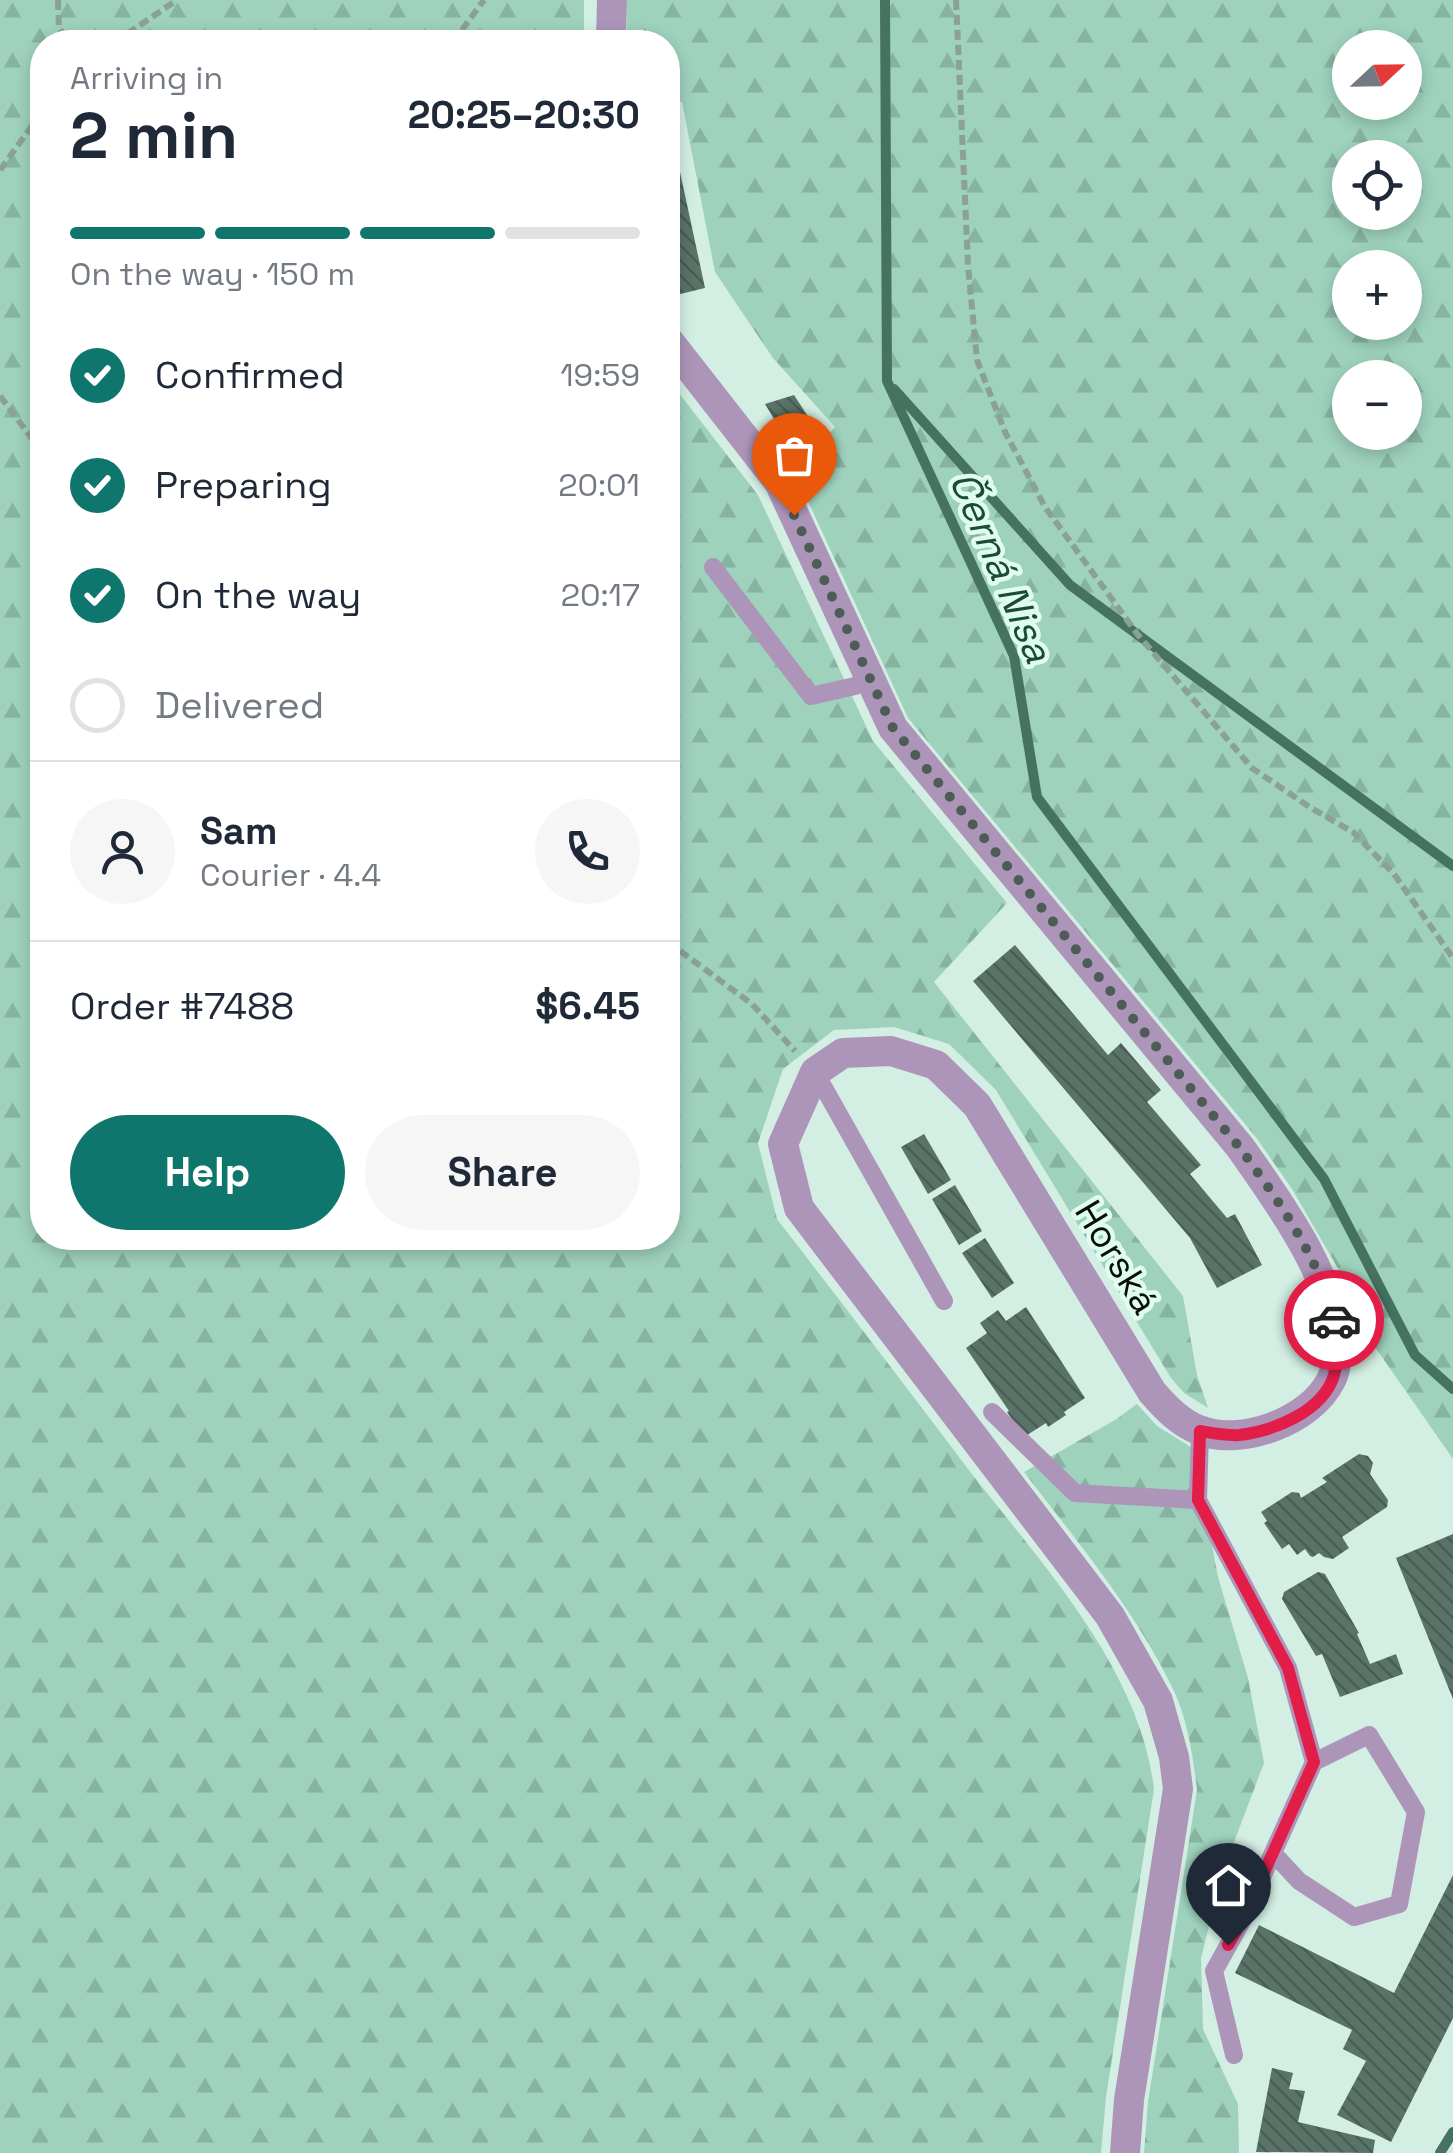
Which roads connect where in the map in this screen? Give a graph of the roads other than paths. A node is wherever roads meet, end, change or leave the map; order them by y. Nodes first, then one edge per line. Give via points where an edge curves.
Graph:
1 (612, 0) edge
2 (611, 30) edge
3 (680, 355) edge
4 (712, 567) dead end
5 (870, 678) junction
6 (815, 1072) junction
7 (944, 1301) dead end
8 (992, 1412) dead end
9 (1200, 1431) junction
10 (1198, 1500) junction
11 (1314, 1762) junction
12 (1273, 1853) junction
13 (1234, 2055) dead end
14 (1125, 2153) edge

1 - 2 street
3 - 5 street via 779,482
4 - 5 lane via 811,696
5 - 9 street via 893,728 1240,1148 1322,1280 1337,1350 1333,1378 1315,1404 1264,1431
6 - 7 lane
6 - 9 street, Horská via 843,1053 891,1051 936,1065 977,1105 1152,1392
6 - 14 street via 784,1144 799,1208 1110,1616 1158,1701 1178,1789
8 - 10 lane via 1074,1493
9 - 10 lane
10 - 11 lane via 1288,1668
11 - 12 lane
11 - 12 lane via 1370,1734 1416,1812 1399,1904 1354,1916 1300,1881
12 - 13 lane via 1214,1971

